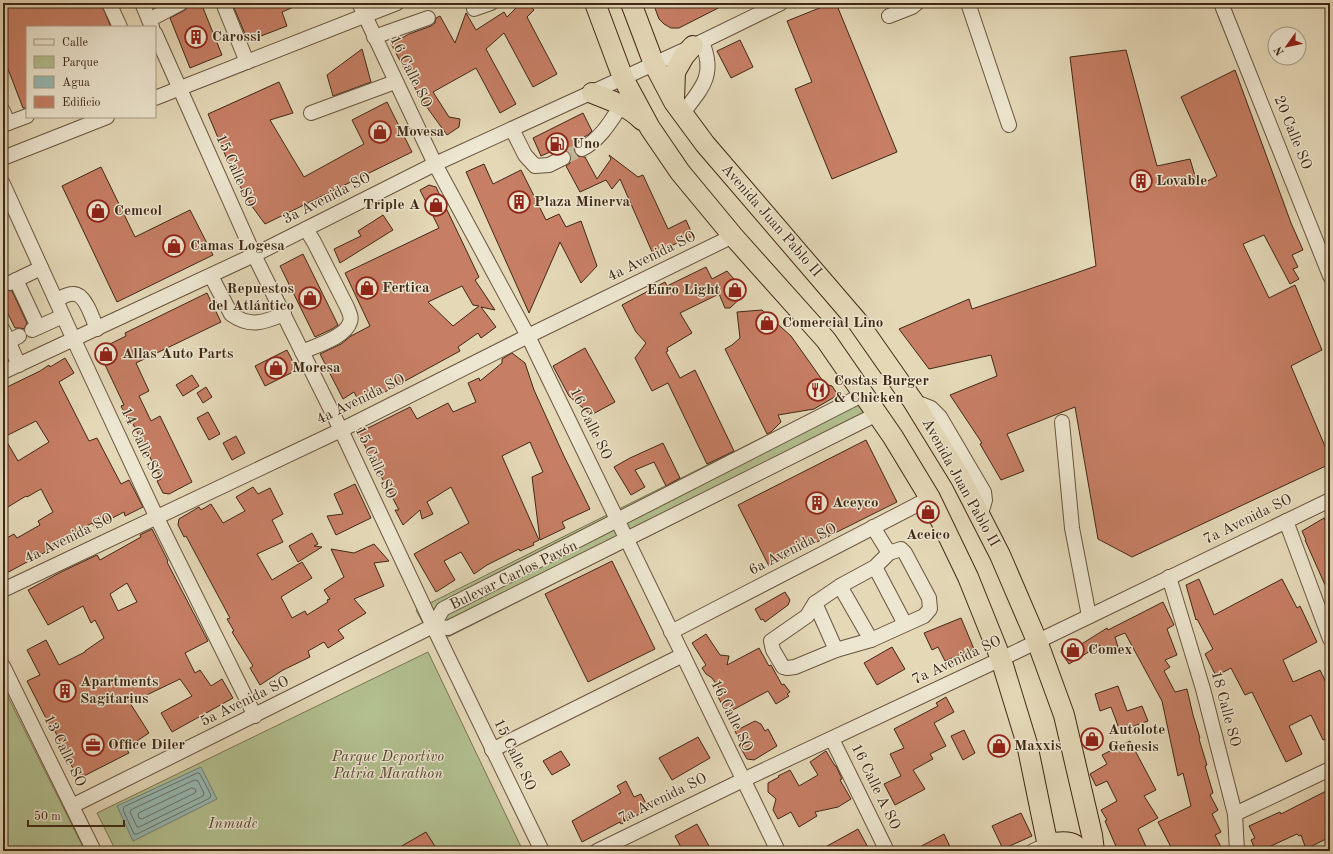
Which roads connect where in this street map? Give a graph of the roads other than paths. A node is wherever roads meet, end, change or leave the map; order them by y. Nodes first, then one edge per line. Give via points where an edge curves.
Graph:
1 (109, 3) edge
2 (142, 3) edge
3 (180, 3) edge
4 (397, 3) edge
5 (491, 3) edge
6 (595, 3) edge
7 (631, 3) edge
8 (781, 3) edge
9 (917, 3) edge
10 (968, 3) edge
11 (1221, 3) edge
12 (225, 8) dead end
13 (361, 9) edge
14 (474, 9) dead end
15 (889, 16) dead end
16 (428, 18) dead end
17 (151, 24) edge
18 (120, 26) edge
19 (156, 35) edge
20 (374, 37) junction
21 (698, 44) junction
22 (247, 62) junction
23 (654, 64) junction
24 (623, 78) junction
25 (395, 82) junction
26 (179, 88) junction
27 (592, 92) junction
28 (156, 98) edge
29 (622, 104) junction
30 (678, 108) junction
31 (311, 113) dead end
32 (26, 116) edge
33 (102, 118) edge
34 (5, 120) edge
35 (72, 124) edge
36 (1009, 125) dead end
37 (512, 128) junction
38 (650, 128) junction
39 (582, 149) tunnel mouth
40 (3, 158) edge
41 (563, 158) tunnel mouth
42 (435, 164) junction
43 (3, 184) edge
44 (306, 229) junction
45 (733, 236) junction
46 (254, 255) junction
47 (42, 268) junction
48 (211, 276) junction
49 (1330, 276) edge
50 (56, 300) junction
51 (284, 314) junction
52 (63, 316) junction
53 (97, 329) junction
54 (20, 333) edge
55 (528, 336) junction
56 (74, 340) junction
57 (302, 352) junction
58 (19, 365) junction
59 (3, 372) edge
60 (864, 394) junction
61 (878, 414) junction
62 (1062, 422) dead end
63 (341, 430) junction
64 (930, 498) junction
65 (1330, 500) edge
66 (156, 516) junction
67 (617, 520) junction
68 (1286, 521) junction
69 (873, 527) junction
70 (626, 540) junction
71 (889, 553) junction
72 (875, 567) junction
73 (1169, 577) junction
74 (840, 586) junction
75 (3, 590) edge
76 (815, 603) junction
77 (1089, 616) junction
78 (905, 624) junction
79 (433, 626) junction
80 (671, 632) junction
81 (871, 640) junction
82 (1330, 640) edge
83 (1037, 641) junction
84 (836, 650) junction
85 (683, 656) junction
86 (1000, 659) junction
87 (3, 666) edge
88 (255, 716) junction
89 (832, 739) junction
90 (492, 750) junction
91 (1330, 768) edge
92 (743, 780) junction
93 (72, 806) junction
94 (1235, 814) junction
95 (1044, 849) edge
96 (94, 851) edge
97 (542, 851) edge
98 (597, 851) edge
99 (778, 851) edge
100 (887, 851) edge
101 (1079, 851) edge
102 (1094, 851) edge
103 (1237, 851) edge

1 - 18 street
2 - 17 street
3 - 17 street
4 - 13 street
5 - 14 street
6 - 24 highway
7 - 23 highway, Avenida Juan Pablo II
8 - 21 street, 3a Avenida SO
9 - 15 street
10 - 36 street
11 - 49 street, 20 Calle SO
12 - 22 street
13 - 20 street, 16 Calle SO
13 - 22 street
16 - 20 street
19 - 26 street, 15 Calle SO
20 - 25 street, 16 Calle SO
21 - 23 street, 3a Avenida SO
21 - 30 highway via 684,56 675,72
21 - 30 street via 707,54 708,66 704,85
22 - 26 street
23 - 24 street, 3a Avenida SO
23 - 30 highway, Avenida Juan Pablo II
24 - 27 street, 3a Avenida SO
24 - 38 highway
25 - 31 street
25 - 42 street, 16 Calle SO
26 - 28 street
26 - 46 street, 15 Calle SO
27 - 29 highway
27 - 37 street, 3a Avenida SO
29 - 38 highway
29 - 39 street via 599,136
30 - 83 highway, Avenida Juan Pablo II via 704,144 857,321 913,401 961,479 1000,555
32 - 34 street
33 - 35 street
35 - 40 street
37 - 41 street via 525,155 535,166 549,165
37 - 42 street, 3a Avenida SO
38 - 45 highway via 680,172
42 - 44 street, 3a Avenida SO
42 - 55 street, 16 Calle SO
43 - 47 street, 14 Calle SO
44 - 46 street, 3a Avenida SO
44 - 57 street via 351,317 346,330
45 - 55 street, 4a Avenida SO
45 - 60 highway via 826,340
46 - 48 street, 3a Avenida SO
46 - 51 street, 15 Calle SO
47 - 50 street, 14 Calle SO
47 - 54 street via 13,282
48 - 51 street via 231,314 236,318 252,323 266,322
48 - 53 street, 3a Avenida SO
50 - 52 street, 14 Calle SO
50 - 53 street via 72,293 79,294 84,299
51 - 57 street, 15 Calle SO
52 - 54 street
52 - 56 street, 14 Calle SO
53 - 56 street, 3a Avenida SO
54 - 58 street
55 - 63 street, 4a Avenida SO
55 - 67 street, 16 Calle SO
56 - 58 street, 3a Avenida SO
56 - 66 street, 14 Calle SO
57 - 63 street, 15 Calle SO
58 - 59 street, 3a Avenida SO
60 - 61 highway
60 - 67 street, Bulevar Carlos Pavón
61 - 64 highway
61 - 70 street, Bulevar Carlos Pavón
62 - 77 street via 1072,528
63 - 66 street, 4a Avenida SO
63 - 79 street, 15 Calle SO
64 - 69 street, 6a Avenida SO
64 - 86 highway via 968,577
65 - 68 street, 7a Avenida SO
66 - 75 street, 4a Avenida SO
66 - 88 street, 14 Calle SO
67 - 70 street, 16 Calle SO
67 - 79 street, Bulevar Carlos Pavón via 443,609
68 - 73 street, 7a Avenida SO
68 - 82 street
69 - 71 street
69 - 80 street, 6a Avenida SO
70 - 79 street, Bulevar Carlos Pavón via 448,628
70 - 80 street, 16 Calle SO
71 - 72 street
71 - 78 street via 901,549 905,553 929,598 930,609 924,616
72 - 74 street
72 - 78 street
73 - 77 street, 7a Avenida SO
73 - 94 street, 18 Calle SO via 1203,689
74 - 76 street
74 - 81 street
76 - 84 street
76 - 84 street via 807,616 771,641 773,650 783,667 787,668
77 - 83 street, 7a Avenida SO
78 - 81 street
79 - 88 street, 5a Avenida SO
79 - 90 street, 15 Calle SO
80 - 85 street, 16 Calle SO
81 - 84 street
83 - 86 street, 7a Avenida SO
83 - 102 highway, Avenida Juan Pablo II via 1064,715
85 - 90 street
85 - 92 street, 16 Calle SO
86 - 89 street, 7a Avenida SO
86 - 95 highway via 1027,744
87 - 93 street, 13 Calle SO
88 - 93 street, 5a Avenida SO
89 - 92 street, 7a Avenida SO
89 - 100 street, 16 Calle A SO
90 - 97 street, 15 Calle SO
91 - 94 street
92 - 98 street, 7a Avenida SO
92 - 99 street, 16 Calle SO
93 - 96 street, 13 Calle SO
94 - 103 street, 18 Calle SO
95 - 101 highway via 1064,842 1074,844

